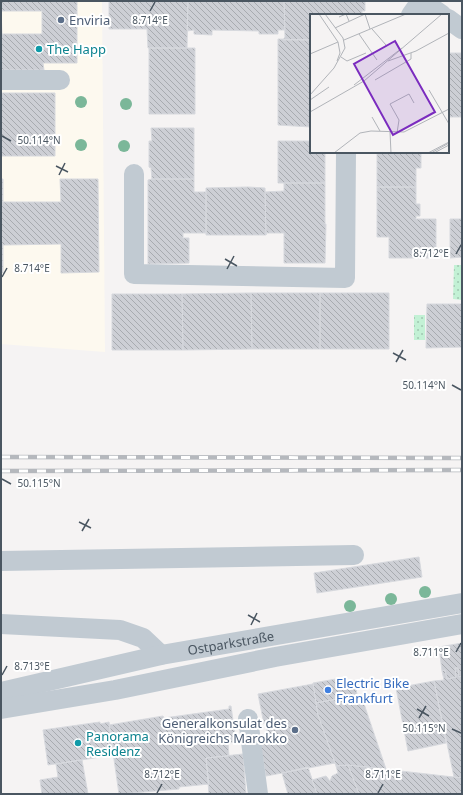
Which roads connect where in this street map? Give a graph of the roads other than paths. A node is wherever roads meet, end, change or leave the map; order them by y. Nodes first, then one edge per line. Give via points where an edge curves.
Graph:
1 (421, 1) edge
2 (412, 14) edge
3 (440, 14) edge
4 (449, 20) edge
5 (462, 29) edge
6 (1, 80) edge
7 (60, 80) dead end
8 (346, 153) edge
9 (134, 174) dead end
10 (354, 555) dead end
11 (1, 561) edge
12 (462, 603) edge
13 (1, 624) edge
14 (462, 624) edge
15 (161, 655) junction
16 (1, 692) edge
17 (1, 709) edge
18 (248, 719) dead end
19 (258, 794) edge

1 - 2 street
1 - 3 street
4 - 5 street
6 - 7 street
8 - 9 street via 345,278 134,274
10 - 11 street
12 - 15 street, Ostparkstraße
13 - 15 street via 120,630 143,638
14 - 17 street
15 - 16 street, Ostparkstraße
18 - 19 street

